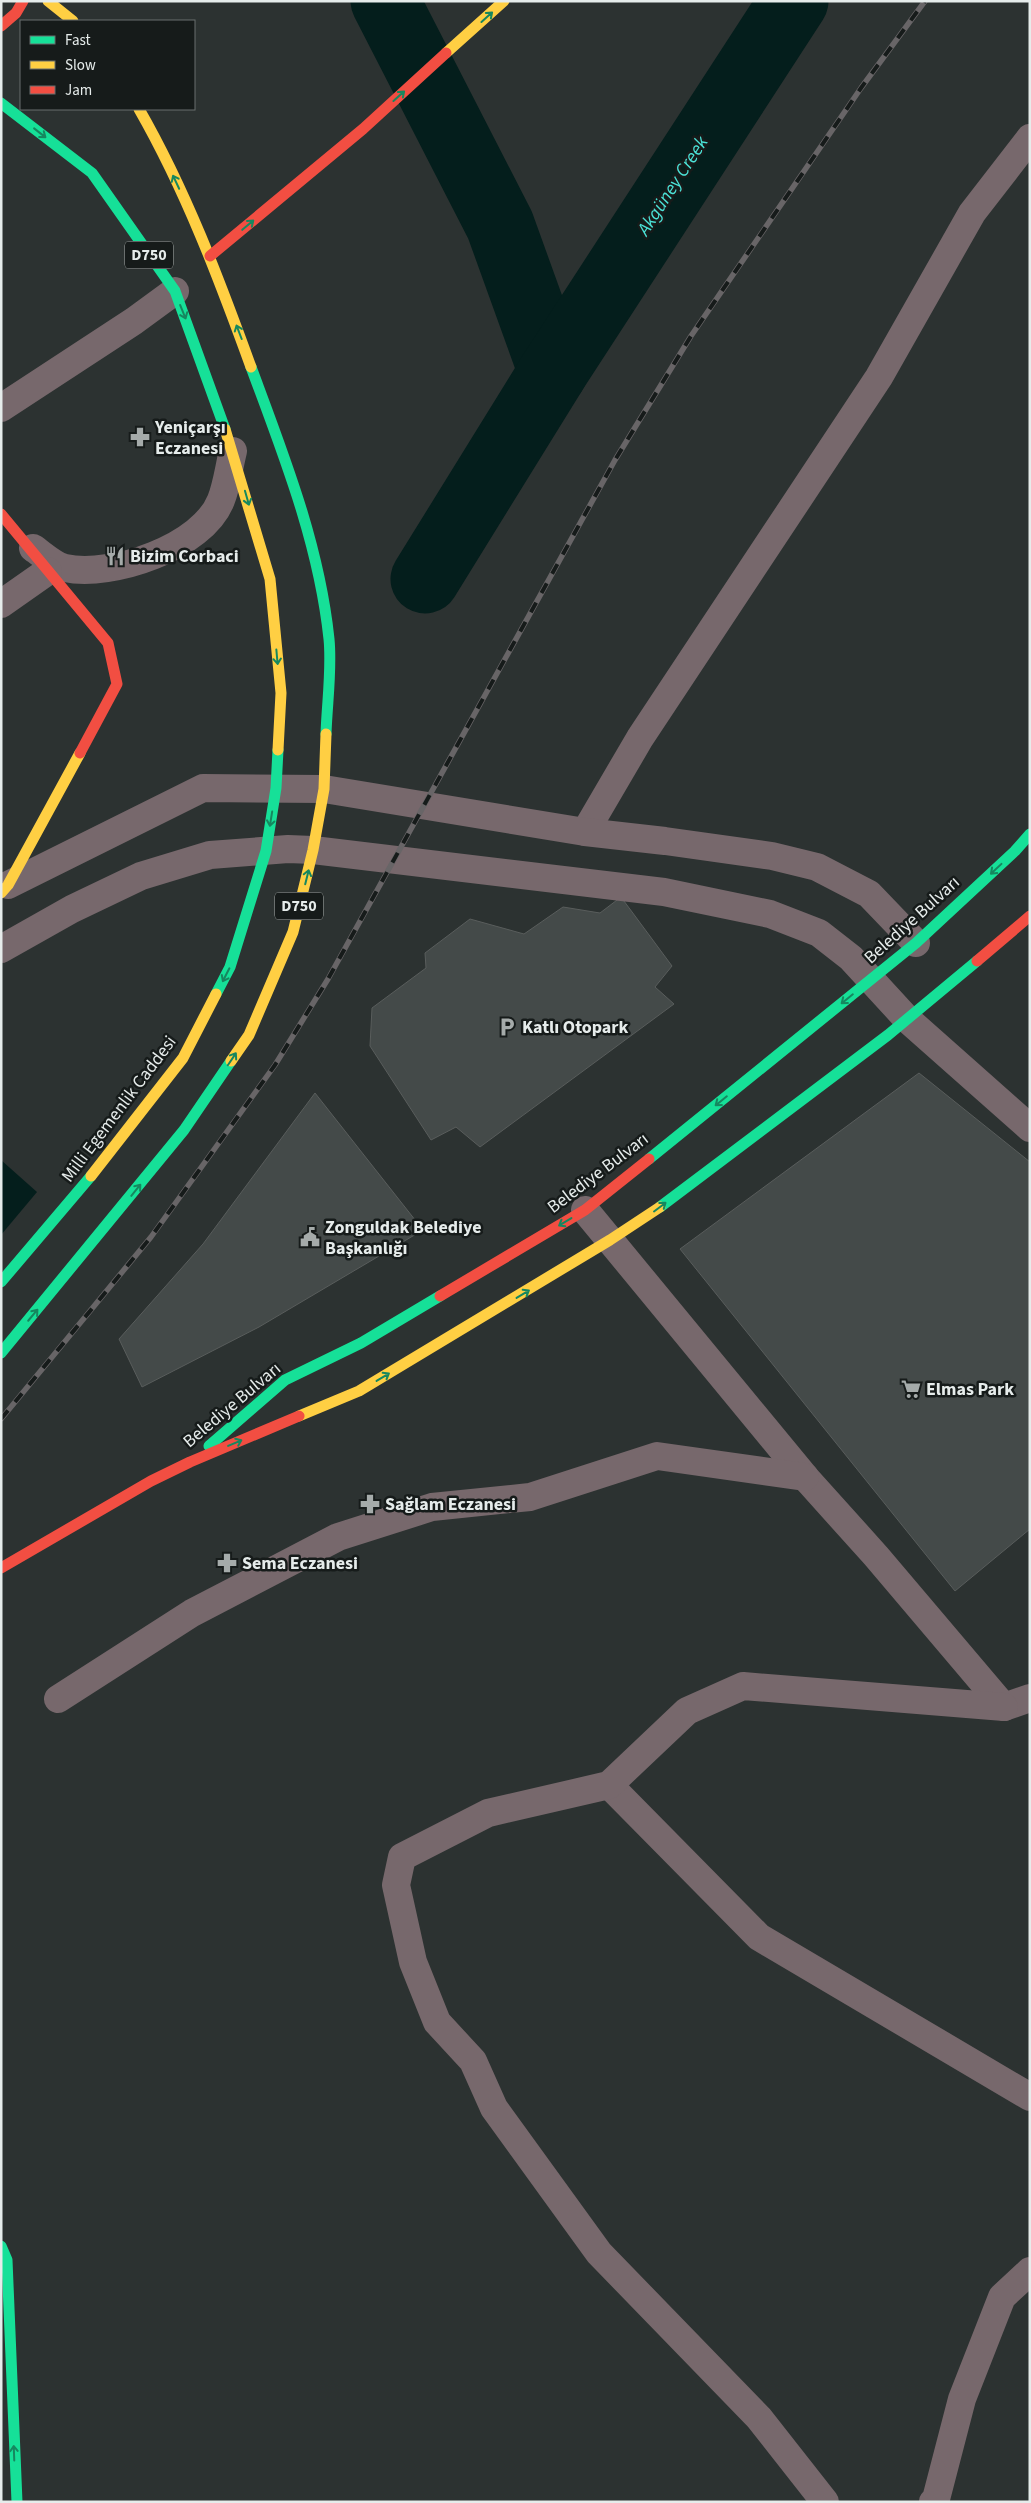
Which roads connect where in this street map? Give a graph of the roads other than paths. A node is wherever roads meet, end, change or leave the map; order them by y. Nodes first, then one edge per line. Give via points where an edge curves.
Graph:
1 (23, 1) edge
2 (48, 1) edge
3 (504, 1) edge
4 (72, 20) edge
5 (1, 26) edge
6 (1, 103) edge
7 (140, 110) edge
8 (1030, 138) edge
9 (210, 256) junction
10 (174, 291) junction
11 (1, 408) edge
12 (233, 451) junction
13 (1, 514) edge
14 (22, 541) junction
15 (48, 571) junction
16 (1, 604) edge
17 (276, 788) junction
18 (324, 789) junction
19 (585, 832) junction
20 (1030, 834) edge
21 (313, 850) junction
22 (266, 851) junction
23 (5, 889) edge
24 (1030, 916) edge
25 (916, 943) junction
26 (1, 949) edge
27 (870, 981) junction
28 (908, 1019) junction
29 (1030, 1128) edge
30 (585, 1210) junction
31 (610, 1240) junction
32 (1, 1282) edge
33 (1, 1353) edge
34 (190, 1462) junction
35 (805, 1477) junction
36 (1, 1568) edge
37 (1030, 1698) edge
38 (58, 1699) dead end
39 (1004, 1707) junction
40 (609, 1785) junction
41 (1030, 2097) edge
42 (1, 2246) edge
43 (1030, 2271) edge
44 (17, 2502) edge
45 (825, 2502) edge
46 (933, 2502) edge

1 - 5 main road via 16,13
2 - 4 main road
9 -> 3 main road via 363,129
6 -> 10 main road, Milli Egemenlik Caddesi / D750 via 92,173
9 -> 7 main road, D750
8 - 19 street via 972,213 879,377 640,738
18 -> 9 main road, D750 via 329,640 312,543 299,496
10 - 11 street via 111,337
10 -> 12 main road, Milli Egemenlik Caddesi / D750
12 - 14 street via 221,501 202,527 166,550 132,564 99,570 64,568
12 -> 17 main road, Milli Egemenlik Caddesi / D750 via 270,579 281,693
13 - 14 main road
14 - 15 main road
15 - 16 street
15 - 23 main road via 108,644 117,684
17 - 18 street
17 -> 22 main road, Milli Egemenlik Caddesi / D750
17 - 23 street via 203,788
18 - 19 street
18 - 21 main road, D750
19 - 25 street via 737,851 817,867 869,894
20 -> 25 main road, Belediye Bulvarı
21 - 22 street
21 - 27 street via 664,892 770,914 819,933 851,958
33 -> 21 main road, D750 via 184,1130 249,1034 293,932
22 - 26 street via 210,855 141,876 72,909
22 -> 32 main road, Milli Egemenlik Caddesi / D750 via 230,967 183,1058 113,1150
24 - 28 main road, Belediye Bulvarı
25 - 27 main road, Belediye Bulvarı
27 - 28 street
27 -> 30 main road, Belediye Bulvarı
28 - 29 street
31 -> 28 main road, Belediye Bulvarı via 656,1210
30 - 31 street
30 -> 34 main road, Belediye Bulvarı via 361,1343 285,1380
34 -> 31 main road, Belediye Bulvarı via 359,1391
31 - 35 street
34 - 36 main road via 151,1481
35 - 38 street via 657,1456 530,1497 432,1507 338,1537 192,1613
35 - 39 street via 883,1563
37 - 39 street
39 - 40 street via 743,1686 687,1711
40 - 41 street via 759,1937
40 - 45 street via 488,1813 402,1858 396,1885 413,1962 437,2022 473,2061 494,2108 598,2253 759,2418
44 -> 42 main road via 8,2270
43 - 46 street via 1002,2296 962,2399

